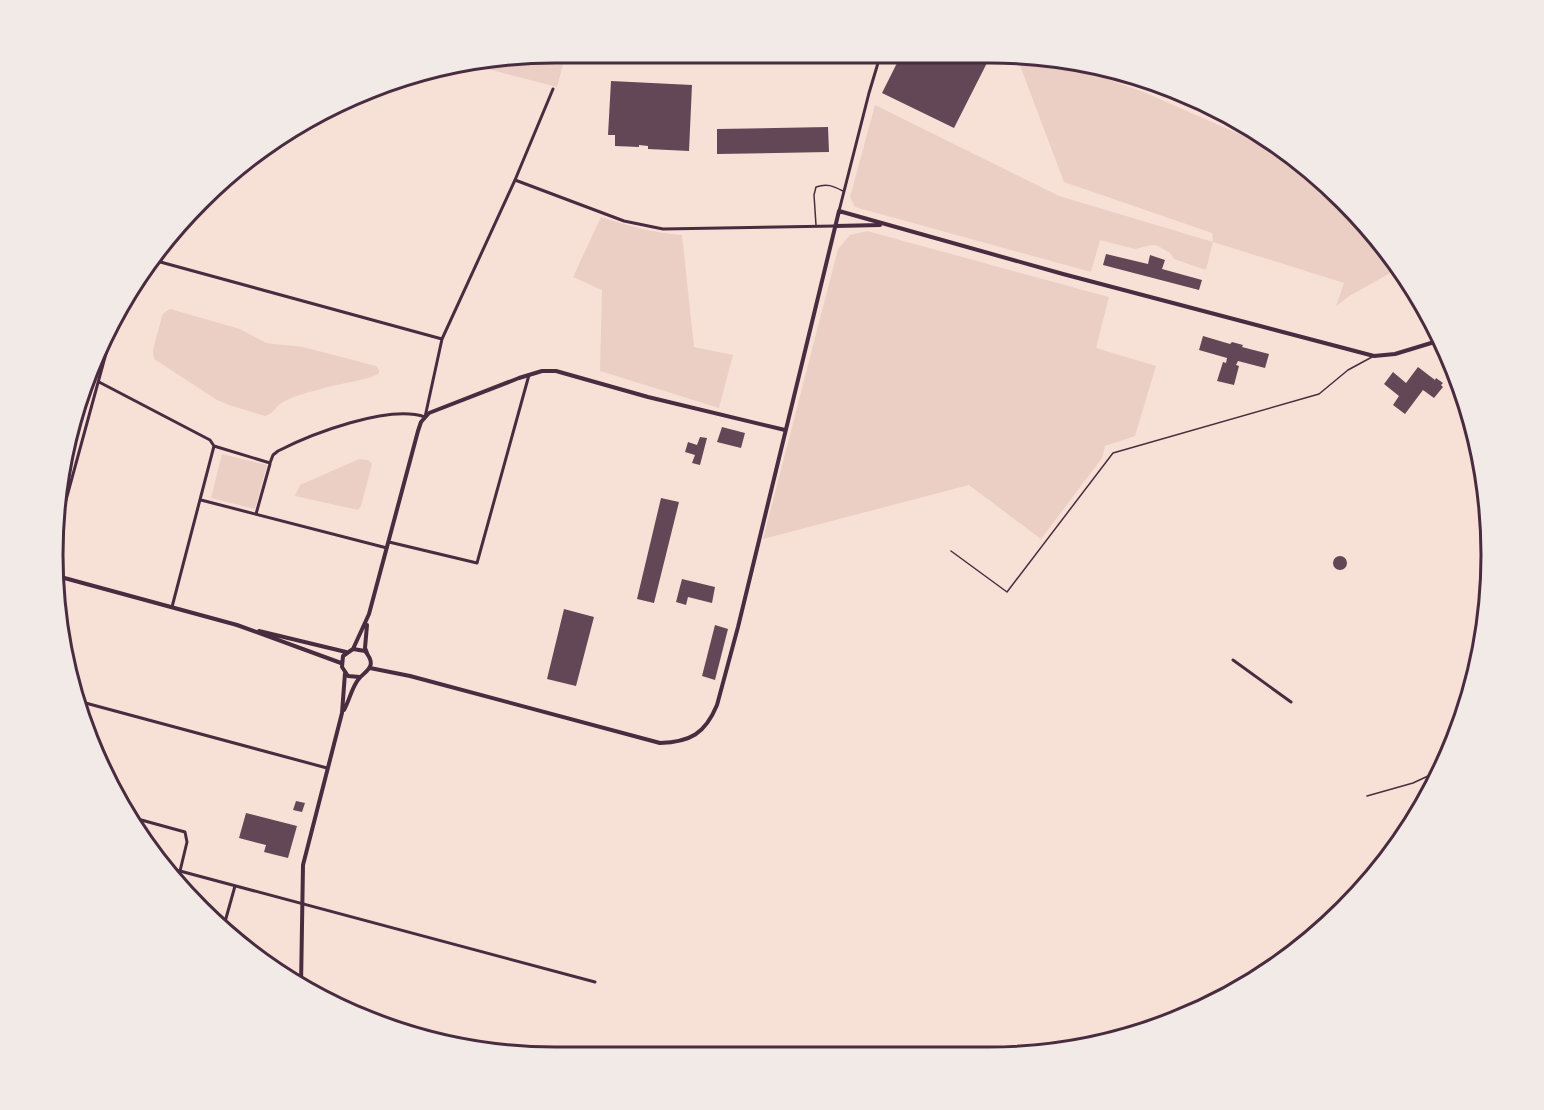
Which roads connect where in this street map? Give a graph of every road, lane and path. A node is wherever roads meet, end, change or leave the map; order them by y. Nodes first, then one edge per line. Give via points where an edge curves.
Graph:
1 (878, 63) edge
2 (553, 88) dead end
3 (515, 180) junction
4 (844, 191) junction
5 (840, 211) junction
6 (836, 225) junction
7 (816, 226) junction
8 (891, 226) junction
9 (160, 262) edge
10 (442, 339) junction
11 (1433, 343) edge
12 (107, 353) edge
13 (1374, 356) junction
14 (104, 363) joint
15 (529, 374) junction
16 (99, 382) junction
17 (425, 417) junction
18 (785, 430) junction
19 (214, 446) junction
20 (270, 463) junction
21 (66, 500) edge
22 (201, 500) junction
23 (256, 514) junction
24 (389, 542) junction
25 (387, 548) junction
26 (951, 551) dead end
27 (64, 578) edge
28 (172, 607) junction
29 (367, 621) junction
30 (252, 630) junction
31 (353, 649) junction
32 (346, 652) junction
33 (367, 653) junction
34 (1233, 660) dead end
35 (341, 663) junction
36 (370, 668) junction
37 (345, 673) junction
38 (360, 677) junction
39 (1291, 702) dead end
40 (86, 703) edge
41 (342, 713) junction
42 (327, 768) junction
43 (1429, 776) edge
44 (1367, 796) dead end
45 (141, 820) edge
46 (180, 871) joint
47 (235, 886) junction
48 (302, 903) junction
49 (226, 920) edge
50 (301, 976) edge
51 (595, 982) dead end

1 - 4 street
2 - 3 street
3 - 7 street via 643,226
3 - 10 street
4 - 5 street
4 - 7 lane via 832,185 816,187
5 - 6 street
5 - 8 street
6 - 7 street
6 - 8 street
6 - 18 street
8 - 13 street
9 - 10 street
10 - 17 street
11 - 13 street
12 - 14 street
13 - 26 lane via 1348,370 1319,394 1113,453 1007,592
14 - 16 street
15 - 17 street
15 - 18 street via 556,371
15 - 24 street via 477,563
16 - 19 street via 210,440
16 - 21 street
17 - 20 street via 399,414 329,430 278,451
17 - 24 street
18 - 36 street via 747,592 712,717 691,737 660,742
19 - 20 street
19 - 22 street
20 - 23 street
22 - 23 street
22 - 28 street
23 - 25 street
24 - 25 street
25 - 29 street
27 - 28 street
28 - 30 street
29 - 31 street
29 - 33 street
30 - 32 street
30 - 35 street
31 - 32 street
31 - 33 street
32 - 35 street
33 - 36 street
34 - 39 street
35 - 37 street
36 - 38 street
37 - 38 street
37 - 41 street
38 - 41 street
40 - 42 street
41 - 42 street
42 - 48 street via 304,855
43 - 44 lane
45 - 46 street via 185,832 187,842
46 - 47 street
47 - 48 street
47 - 49 street
48 - 50 street
48 - 51 street

